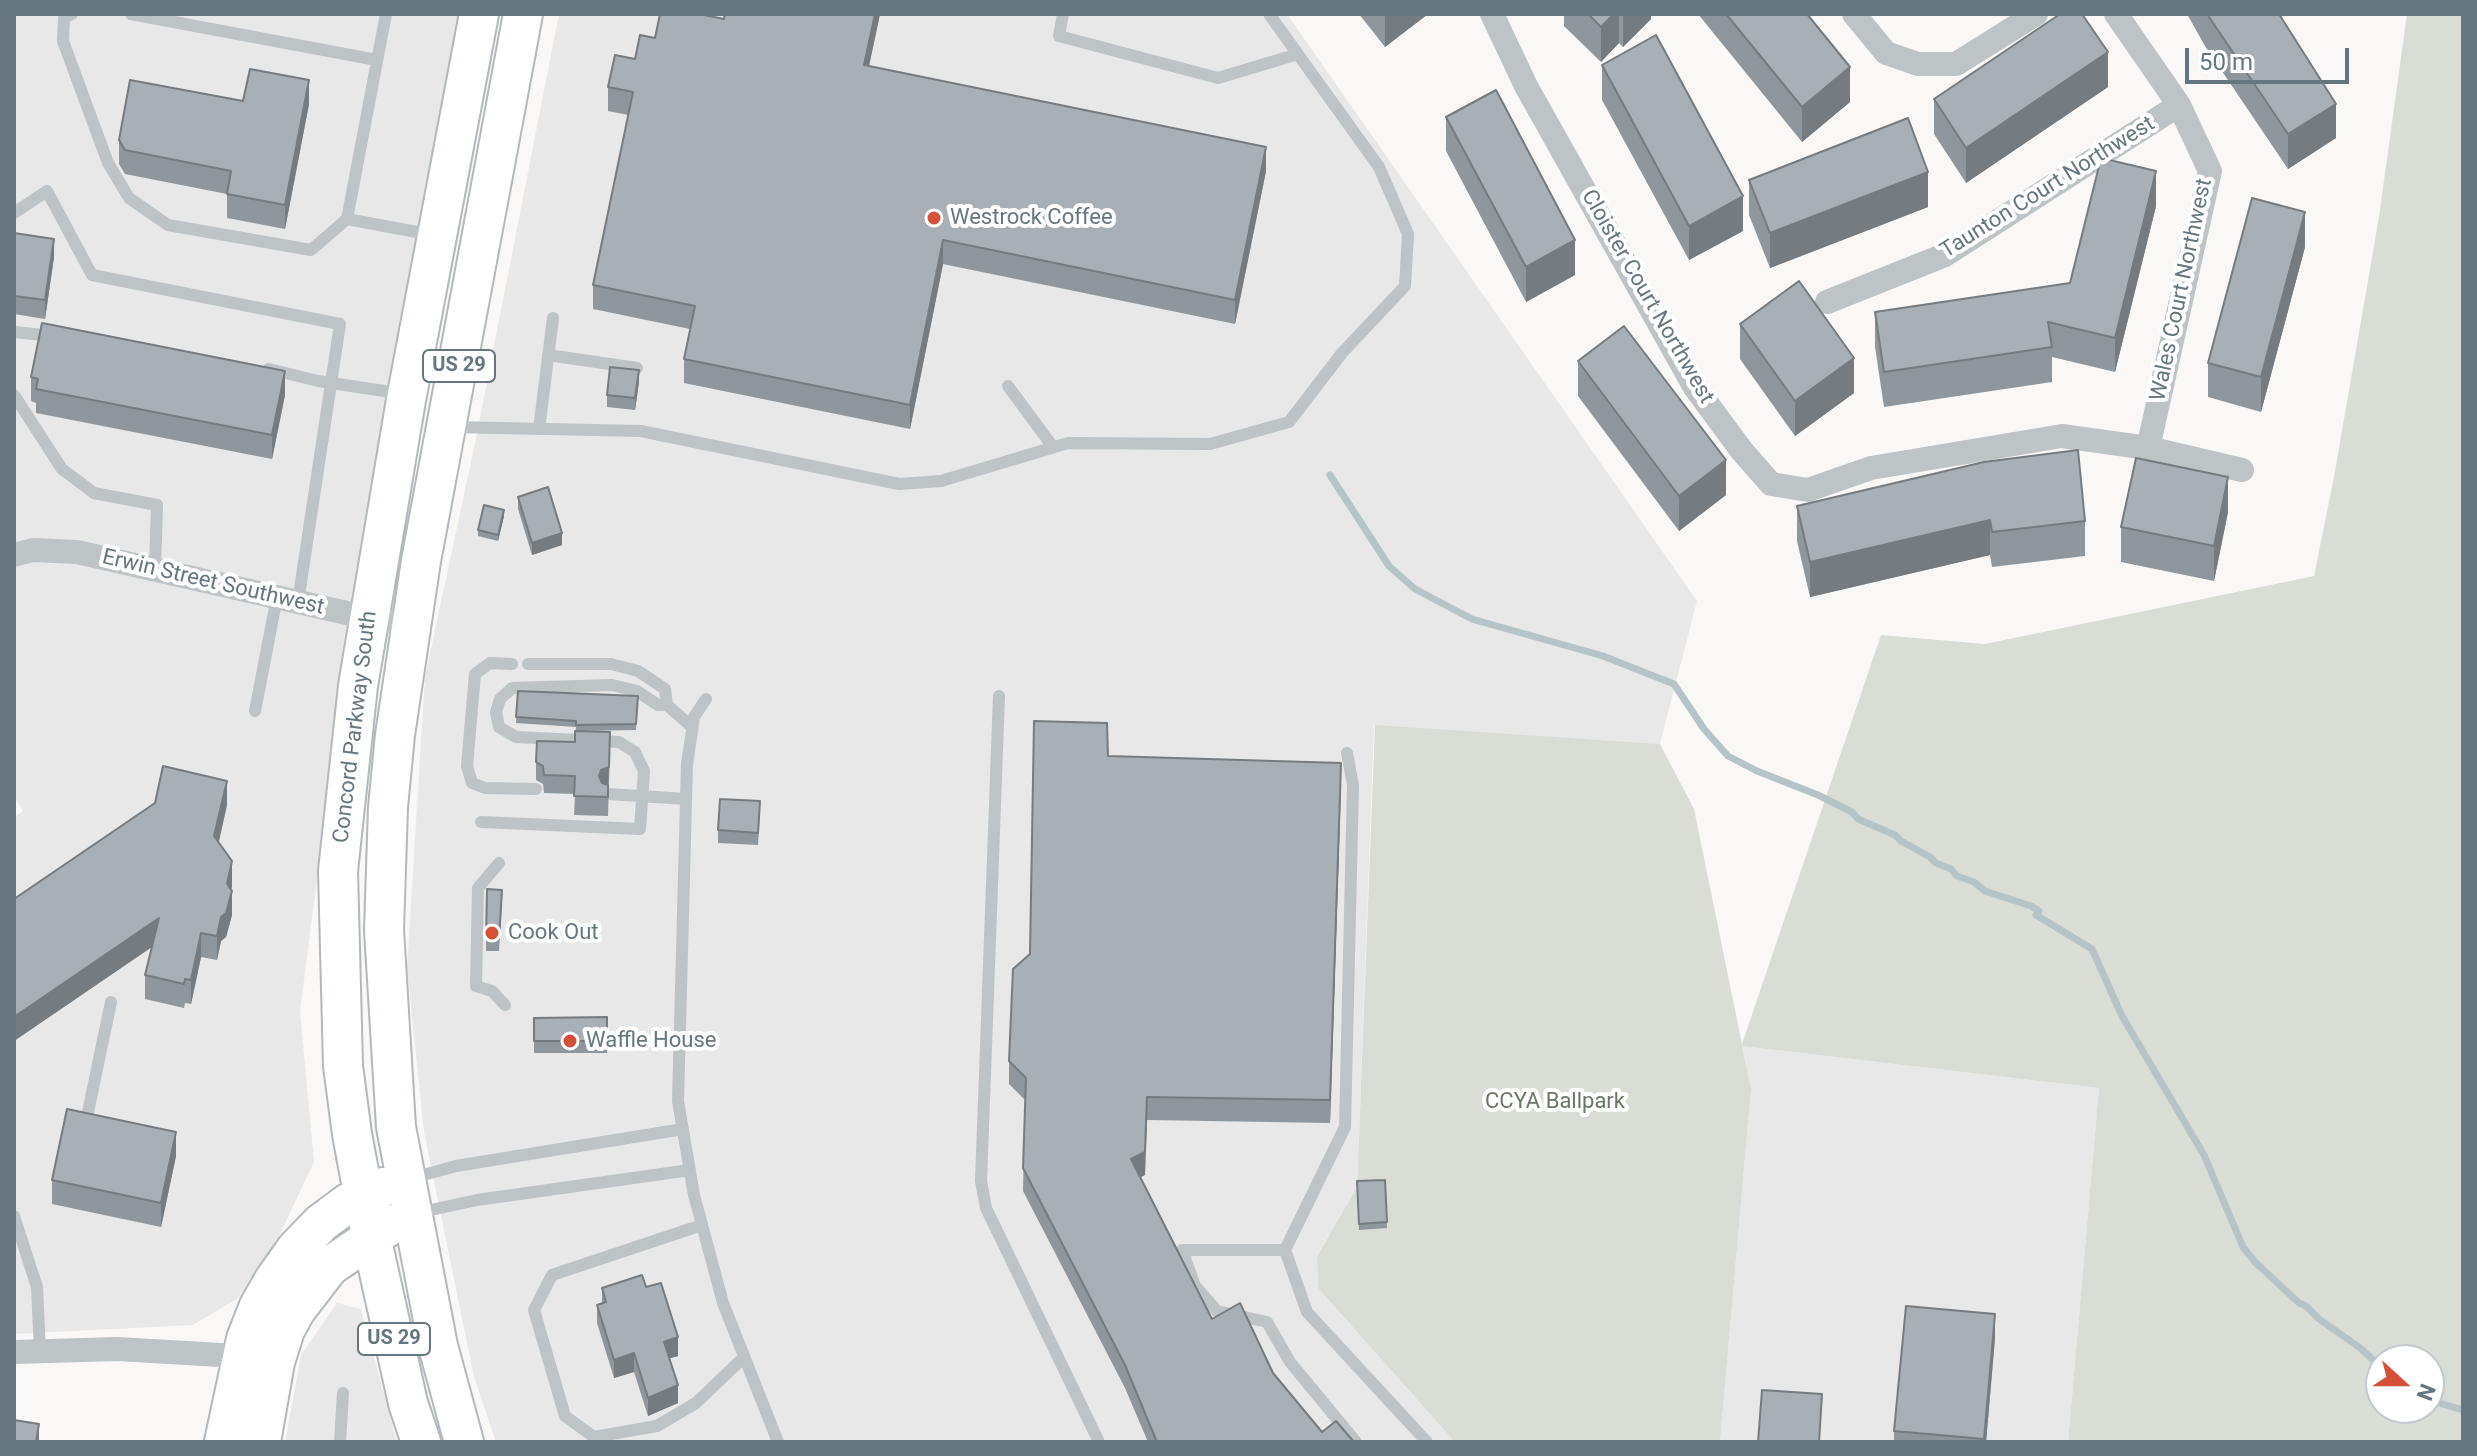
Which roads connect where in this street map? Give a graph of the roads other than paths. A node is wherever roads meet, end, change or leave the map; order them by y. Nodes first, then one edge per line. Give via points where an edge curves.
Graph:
1 (72, 14) edge
2 (131, 14) edge
3 (386, 14) edge
4 (478, 14) edge
5 (523, 14) edge
6 (1063, 14) edge
7 (1269, 14) edge
8 (1492, 14) edge
9 (1854, 14) edge
10 (2036, 14) edge
11 (2116, 14) edge
12 (1298, 54) junction
13 (377, 60) junction
14 (2179, 105) junction
15 (14, 213) edge
16 (347, 219) junction
17 (437, 236) junction
18 (1827, 302) dead end
19 (553, 318) dead end
20 (14, 332) edge
21 (67, 337) edge
22 (548, 355) junction
23 (259, 367) edge
24 (637, 368) edge
25 (330, 382) junction
26 (1008, 386) dead end
27 (407, 394) junction
28 (14, 395) edge
29 (448, 427) junction
30 (539, 429) junction
31 (1053, 447) junction
32 (2148, 448) junction
33 (2242, 470) dead end
34 (14, 555) edge
35 (155, 569) junction
36 (287, 599) junction
37 (369, 618) junction
38 (412, 625) junction
39 (512, 664) dead end
40 (528, 664) dead end
41 (999, 696) dead end
42 (706, 699) dead end
43 (667, 705) junction
44 (255, 711) dead end
45 (692, 727) junction
46 (1347, 753) dead end
47 (536, 789) dead end
48 (608, 794) edge
49 (642, 796) junction
50 (686, 799) junction
51 (481, 822) dead end
52 (499, 863) dead end
53 (111, 1002) dead end
54 (505, 1005) dead end
55 (88, 1112) edge
56 (683, 1129) junction
57 (690, 1170) junction
58 (363, 1196) junction
59 (409, 1198) junction
60 (14, 1216) edge
61 (702, 1225) junction
62 (371, 1236) junction
63 (1285, 1250) junction
64 (40, 1351) junction
65 (14, 1352) edge
66 (744, 1357) junction
67 (258, 1359) junction
68 (343, 1393) dead end
69 (224, 1442) edge
70 (261, 1442) edge
71 (340, 1442) edge
72 (421, 1442) edge
73 (464, 1442) edge
74 (778, 1442) edge
75 (1099, 1442) edge
76 (1356, 1442) edge
77 (1427, 1442) edge

1 - 16 lane via 64,18 63,41 108,163 129,198 168,225 311,250
2 - 13 lane
3 - 13 lane
4 - 17 main road, Concord Parkway South / US 29
5 - 29 main road, Concord Parkway South / US 29
6 - 12 lane via 1059,36 1218,78
7 - 12 lane
8 - 32 street, Cloister Court Northwest via 1526,86 1694,386 1771,484 1808,490 1871,468 2062,436
9 - 10 street via 1886,53 1918,64 1956,64
11 - 14 street, Wales Court Northwest
12 - 31 lane via 1379,167 1408,234 1405,286 1342,353 1289,422 1210,444
13 - 16 lane
14 - 18 street, Taunton Court Northwest via 1945,255
14 - 32 street, Wales Court Northwest via 2210,171
15 - 25 lane via 47,191 92,275 340,324
16 - 17 lane
17 - 27 main road, Concord Parkway South / US 29
19 - 22 lane
20 - 21 lane
22 - 24 lane
22 - 30 lane
23 - 25 lane
25 - 27 lane
25 - 36 lane
26 - 31 lane
27 - 37 main road, Concord Parkway South / US 29
28 - 35 lane via 62,469 94,493 157,505
29 - 30 lane
29 - 38 main road, Concord Parkway South / US 29
30 - 31 lane via 641,431 899,484 941,481
32 - 33 street, Cloister Court Northwest
34 - 35 street, Erwin Street Southwest via 33,550 77,552
35 - 36 street, Erwin Street Southwest
36 - 37 street, Erwin Street Southwest
36 - 44 lane
37 - 38 street, Erwin Street Southwest
37 - 58 main road, Concord Parkway South / US 29 via 338,871 343,1066
38 - 59 main road, Concord Parkway South / US 29 via 395,735 384,930 396,1127
39 - 47 lane via 490,663 475,674 467,766 472,783 485,788
40 - 43 lane via 611,664 638,671 665,689
41 - 75 lane via 981,1181 986,1208
42 - 45 lane
43 - 45 lane
43 - 49 lane via 612,685 512,688 496,712 499,727 516,737 619,742 635,752 644,771
45 - 50 lane
46 - 63 lane via 1353,785 1345,1127
48 - 49 lane
49 - 50 lane
49 - 51 lane via 640,829
50 - 56 lane via 678,1101
52 - 54 lane via 478,888 476,986 492,991
53 - 55 lane
56 - 57 lane
56 - 59 lane via 456,1166
57 - 59 lane via 477,1200
57 - 61 lane
58 - 59 main road
58 - 62 main road, Concord Parkway South / US 29
58 - 67 main road via 321,1223 285,1263 259,1306
59 - 62 main road
59 - 73 main road, Concord Parkway South / US 29 via 438,1346
60 - 64 lane via 37,1287
61 - 66 lane
61 - 66 lane via 552,1275 534,1310 565,1416 594,1437 657,1426 696,1403
62 - 67 main road via 330,1266
62 - 72 main road, Concord Parkway South / US 29
63 - 76 lane via 1182,1250 1195,1286 1217,1311 1267,1322 1290,1362
63 - 77 lane via 1307,1312
64 - 65 street
64 - 67 street via 117,1349
66 - 74 lane
67 - 69 main road
67 - 70 main road
68 - 71 lane

